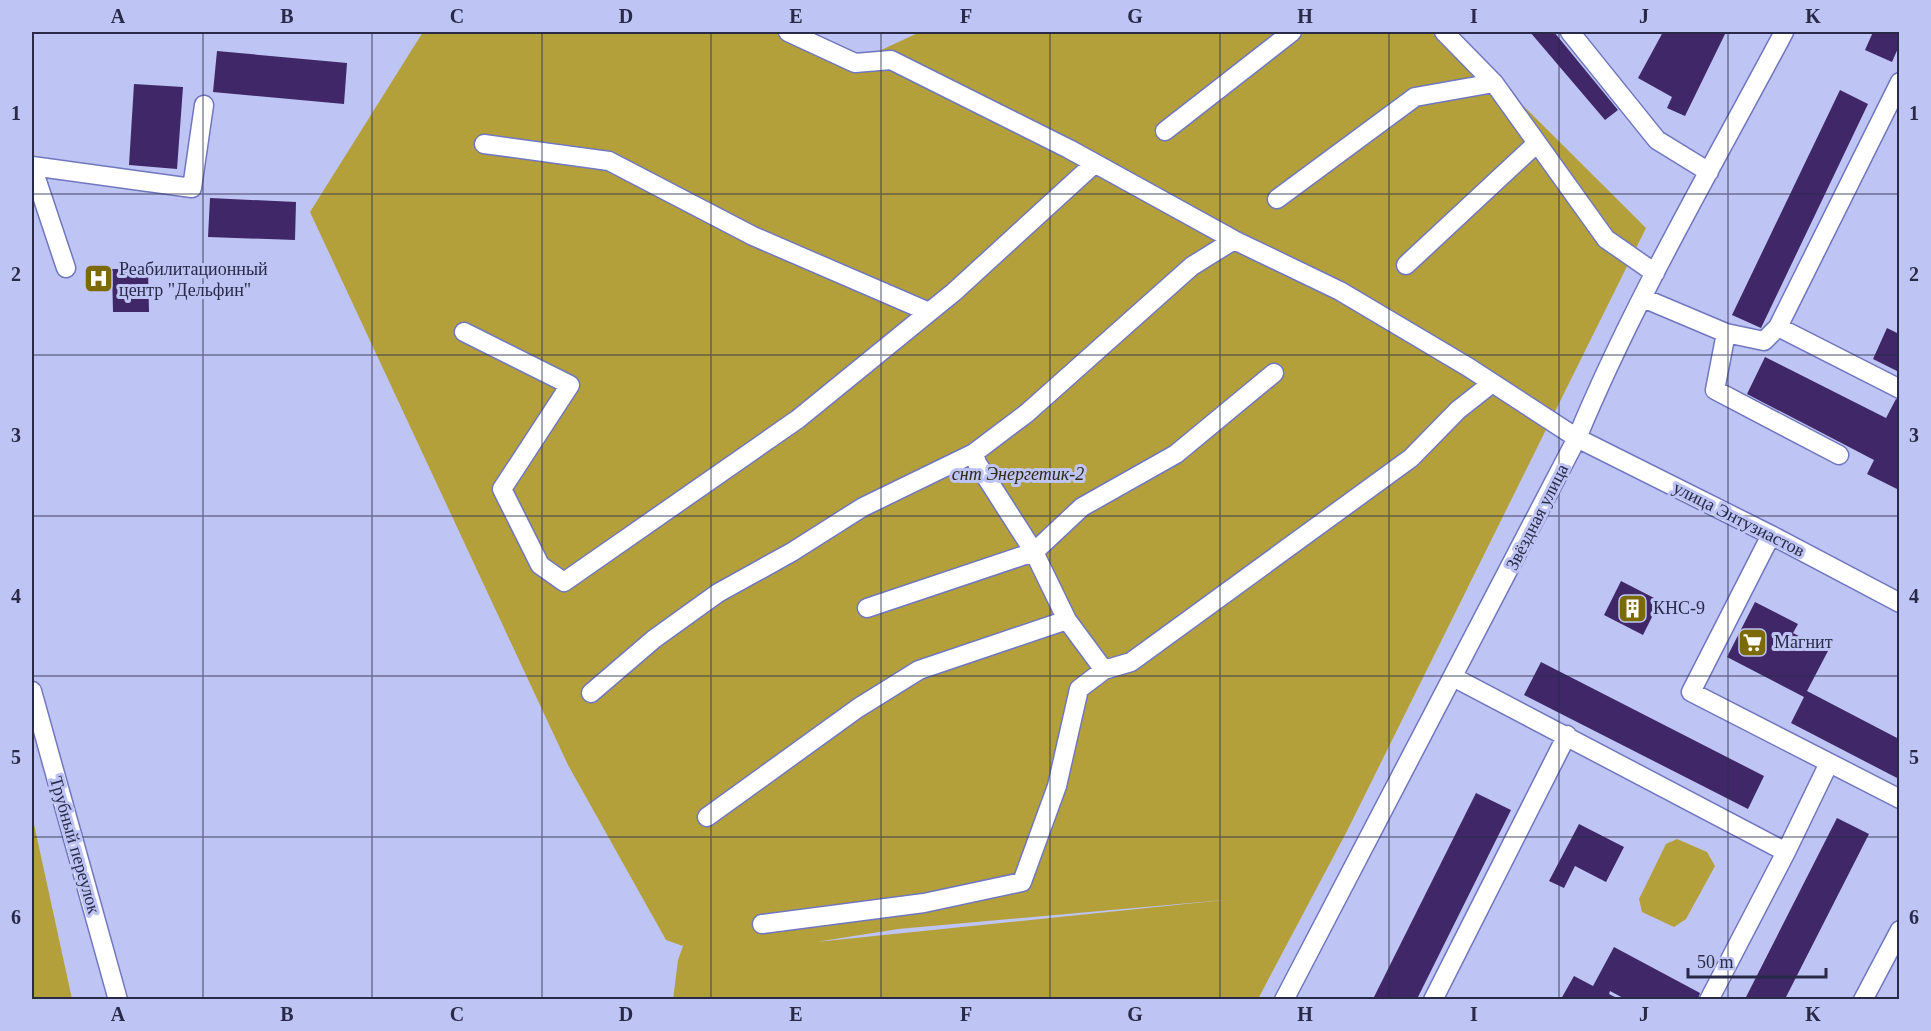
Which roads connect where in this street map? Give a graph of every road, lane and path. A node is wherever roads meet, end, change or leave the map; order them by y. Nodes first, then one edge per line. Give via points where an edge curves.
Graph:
1 (788, 32) edge
2 (1292, 32) edge
3 (1444, 32) edge
4 (1570, 32) edge
5 (1784, 32) edge
6 (1494, 82) junction
7 (1899, 82) edge
8 (204, 105) dead end
9 (1165, 131) dead end
10 (1537, 143) junction
11 (484, 144) dead end
12 (1094, 164) junction
13 (32, 166) edge
14 (1709, 172) junction
15 (1277, 199) dead end
16 (1234, 240) junction
17 (1406, 265) dead end
18 (66, 268) dead end
19 (1655, 273) junction
20 (1643, 298) junction
21 (929, 312) junction
22 (1778, 327) junction
23 (464, 332) dead end
24 (1726, 333) junction
25 (1274, 372) dead end
26 (1491, 384) junction
27 (1899, 389) edge
28 (1577, 438) junction
29 (974, 453) junction
30 (1839, 455) dead end
31 (1771, 535) junction
32 (1034, 552) junction
33 (1899, 603) edge
34 (867, 608) dead end
35 (1067, 620) junction
36 (1104, 670) junction
37 (1454, 677) junction
38 (32, 691) edge
39 (591, 693) dead end
40 (1567, 735) junction
41 (1829, 763) junction
42 (1899, 799) edge
43 (707, 817) dead end
44 (1786, 852) junction
45 (762, 924) dead end
46 (1899, 930) edge
47 (118, 999) edge
48 (1284, 999) edge
49 (1432, 999) edge
50 (1709, 999) edge
51 (1863, 999) edge

1 - 12 street, улица Энтузиастов via 855,63 891,60
2 - 9 street
3 - 6 street
4 - 14 street via 1657,140
5 - 14 street, Звёздная улица
6 - 10 street
6 - 15 street via 1415,97
7 - 22 street
8 - 13 street via 192,188
10 - 17 street
10 - 19 street via 1606,239
11 - 21 street via 609,161 753,236
12 - 16 street, улица Энтузиастов
12 - 21 street
13 - 18 street
14 - 19 street, Звёздная улица
16 - 26 street, улица Энтузиастов via 1340,291
16 - 29 street via 1192,266 1027,413
19 - 20 street, Звёздная улица
20 - 24 street
20 - 28 street, Звёздная улица via 1601,380
21 - 23 street via 798,419 564,582 540,565 502,489 570,385
22 - 24 street via 1764,341
22 - 27 street
24 - 30 street via 1715,390
25 - 32 street via 1176,454 1082,507
26 - 28 street, улица Энтузиастов
26 - 36 street via 1458,410 1411,458 1131,662
28 - 31 street, улица Энтузиастов
28 - 37 street, Звёздная улица
29 - 32 street
29 - 39 street via 863,507 718,593 654,639
31 - 33 street, улица Энтузиастов
31 - 41 street via 1691,692
32 - 34 street
32 - 35 street
35 - 36 street
35 - 43 street via 919,670 858,708
36 - 45 street via 1079,689 1057,786 1022,882 924,903
37 - 40 street
37 - 48 street, Звёздная улица
38 - 47 street, Трубный переулок
40 - 44 street
40 - 49 street
41 - 42 street
41 - 44 street
44 - 50 street
46 - 51 street

